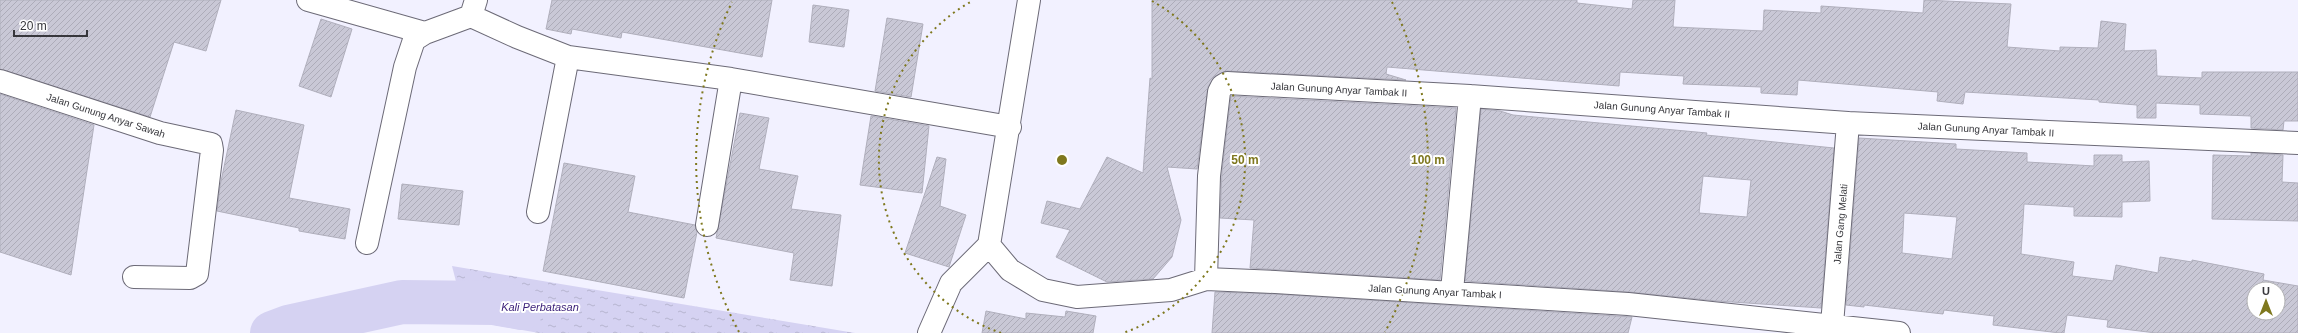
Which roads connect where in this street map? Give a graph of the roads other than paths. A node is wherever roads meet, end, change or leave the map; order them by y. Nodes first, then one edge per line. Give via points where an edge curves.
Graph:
1 (308, 0) edge
2 (1030, 0) edge
3 (474, 8) edge
4 (425, 33) junction
5 (568, 57) junction
6 (731, 79) junction
7 (0, 81) edge
8 (1470, 96) junction
9 (1848, 122) junction
10 (1010, 127) junction
11 (2298, 143) edge
12 (538, 212) dead end
13 (707, 225) dead end
14 (367, 243) dead end
15 (989, 245) junction
16 (134, 277) dead end
17 (1206, 279) junction
18 (1452, 291) junction
19 (1832, 325) junction
20 (929, 332) edge
21 (1899, 333) edge

1 - 4 street
2 - 10 street
3 - 4 street
3 - 5 street via 517,38
4 - 14 street via 414,40 406,67
5 - 6 street
5 - 12 street
6 - 10 street
6 - 13 street
7 - 16 street, Jalan Gunung Anyar Sawah via 160,134 211,144 197,274 190,278
8 - 9 street, Jalan Gunung Anyar Tambak II
8 - 17 street, Jalan Gunung Anyar Tambak II via 1227,83 1222,86 1209,176
8 - 18 street
9 - 11 street, Jalan Gunung Anyar Tambak II
9 - 19 street, Jalan Gang Melati
10 - 15 street
15 - 17 street, Jalan Gunung Anyar Tambak I via 1010,270 1043,290 1077,297 1170,290
15 - 20 street via 951,282
17 - 18 street, Jalan Gunung Anyar Tambak I
18 - 19 street, Jalan Gunung Anyar Tambak I via 1628,304
19 - 21 street, Jalan Gunung Anyar Tambak I

